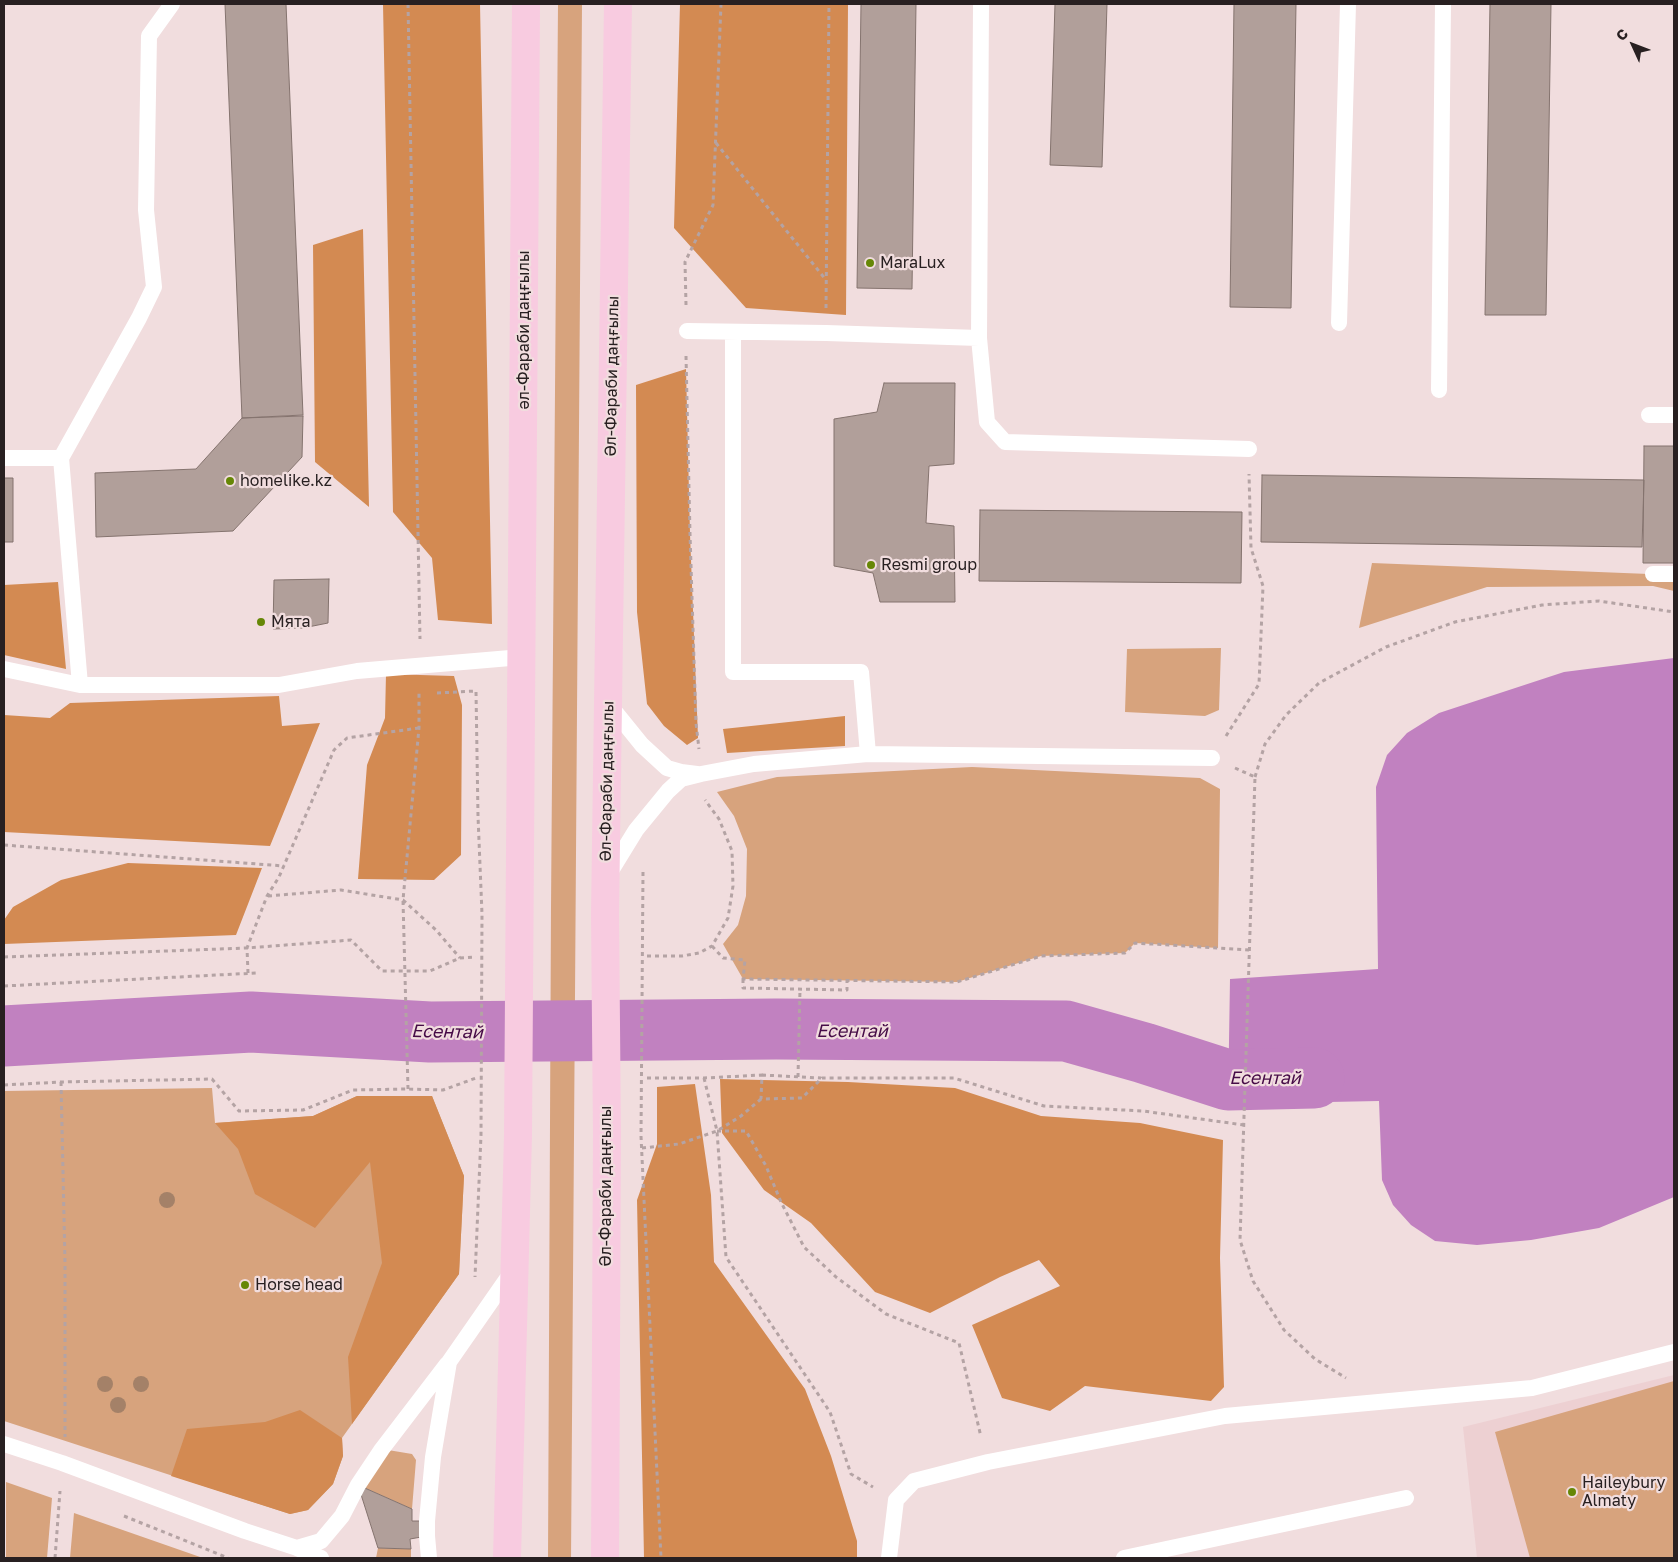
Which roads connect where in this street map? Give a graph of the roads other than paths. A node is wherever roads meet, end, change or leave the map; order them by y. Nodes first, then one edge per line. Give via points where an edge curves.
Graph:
1 (172, 4) edge
2 (526, 4) edge
3 (618, 4) edge
4 (981, 4) edge
5 (1348, 4) edge
6 (1443, 4) edge
7 (1339, 323) dead end
8 (687, 331) road end
9 (732, 332) junction
10 (979, 338) junction
11 (1439, 390) dead end
12 (1649, 415) dead end
13 (1674, 415) edge
14 (1248, 449) road end
15 (4, 458) edge
16 (61, 458) junction
17 (1653, 574) dead end
18 (1674, 574) edge
19 (522, 657) junction
20 (4, 669) edge
21 (80, 685) junction
22 (608, 702) junction
23 (868, 754) junction
24 (1212, 758) road end
25 (700, 766) junction
26 (606, 880) junction
27 (514, 1268) junction
28 (1674, 1352) edge
29 (449, 1362) junction
30 (4, 1444) edge
31 (1406, 1498) dead end
32 (297, 1548) junction
33 (322, 1558) edge
34 (429, 1558) edge
35 (507, 1558) edge
36 (605, 1558) edge
37 (889, 1558) edge
38 (1124, 1558) edge

1 - 16 lane via 148,36 146,210 154,287
2 - 19 main road, әл-Фараби даңғылы
3 - 22 main road, Әл-Фараби даңғылы
4 - 10 lane
5 - 7 lane
6 - 11 lane
8 - 9 lane
9 - 10 lane
9 - 23 lane via 733,672 862,672
10 - 14 lane via 987,422 1005,442
12 - 13 lane
15 - 16 lane
16 - 21 lane
17 - 18 lane
19 - 21 lane via 357,671 279,685
19 - 27 main road
20 - 21 lane
22 - 25 lane via 642,745 667,768 681,772
22 - 26 main road, Әл-Фараби даңғылы
23 - 24 lane
23 - 25 lane
25 - 26 lane via 668,791 636,830
26 - 36 main road, Әл-Фараби даңғылы
27 - 29 lane
27 - 35 main road
28 - 37 lane via 1532,1388 1224,1416 988,1462 914,1481 896,1500
29 - 32 lane via 382,1449 342,1516 321,1540
29 - 34 lane via 433,1457 427,1529
30 - 32 lane
31 - 38 lane
32 - 33 lane

